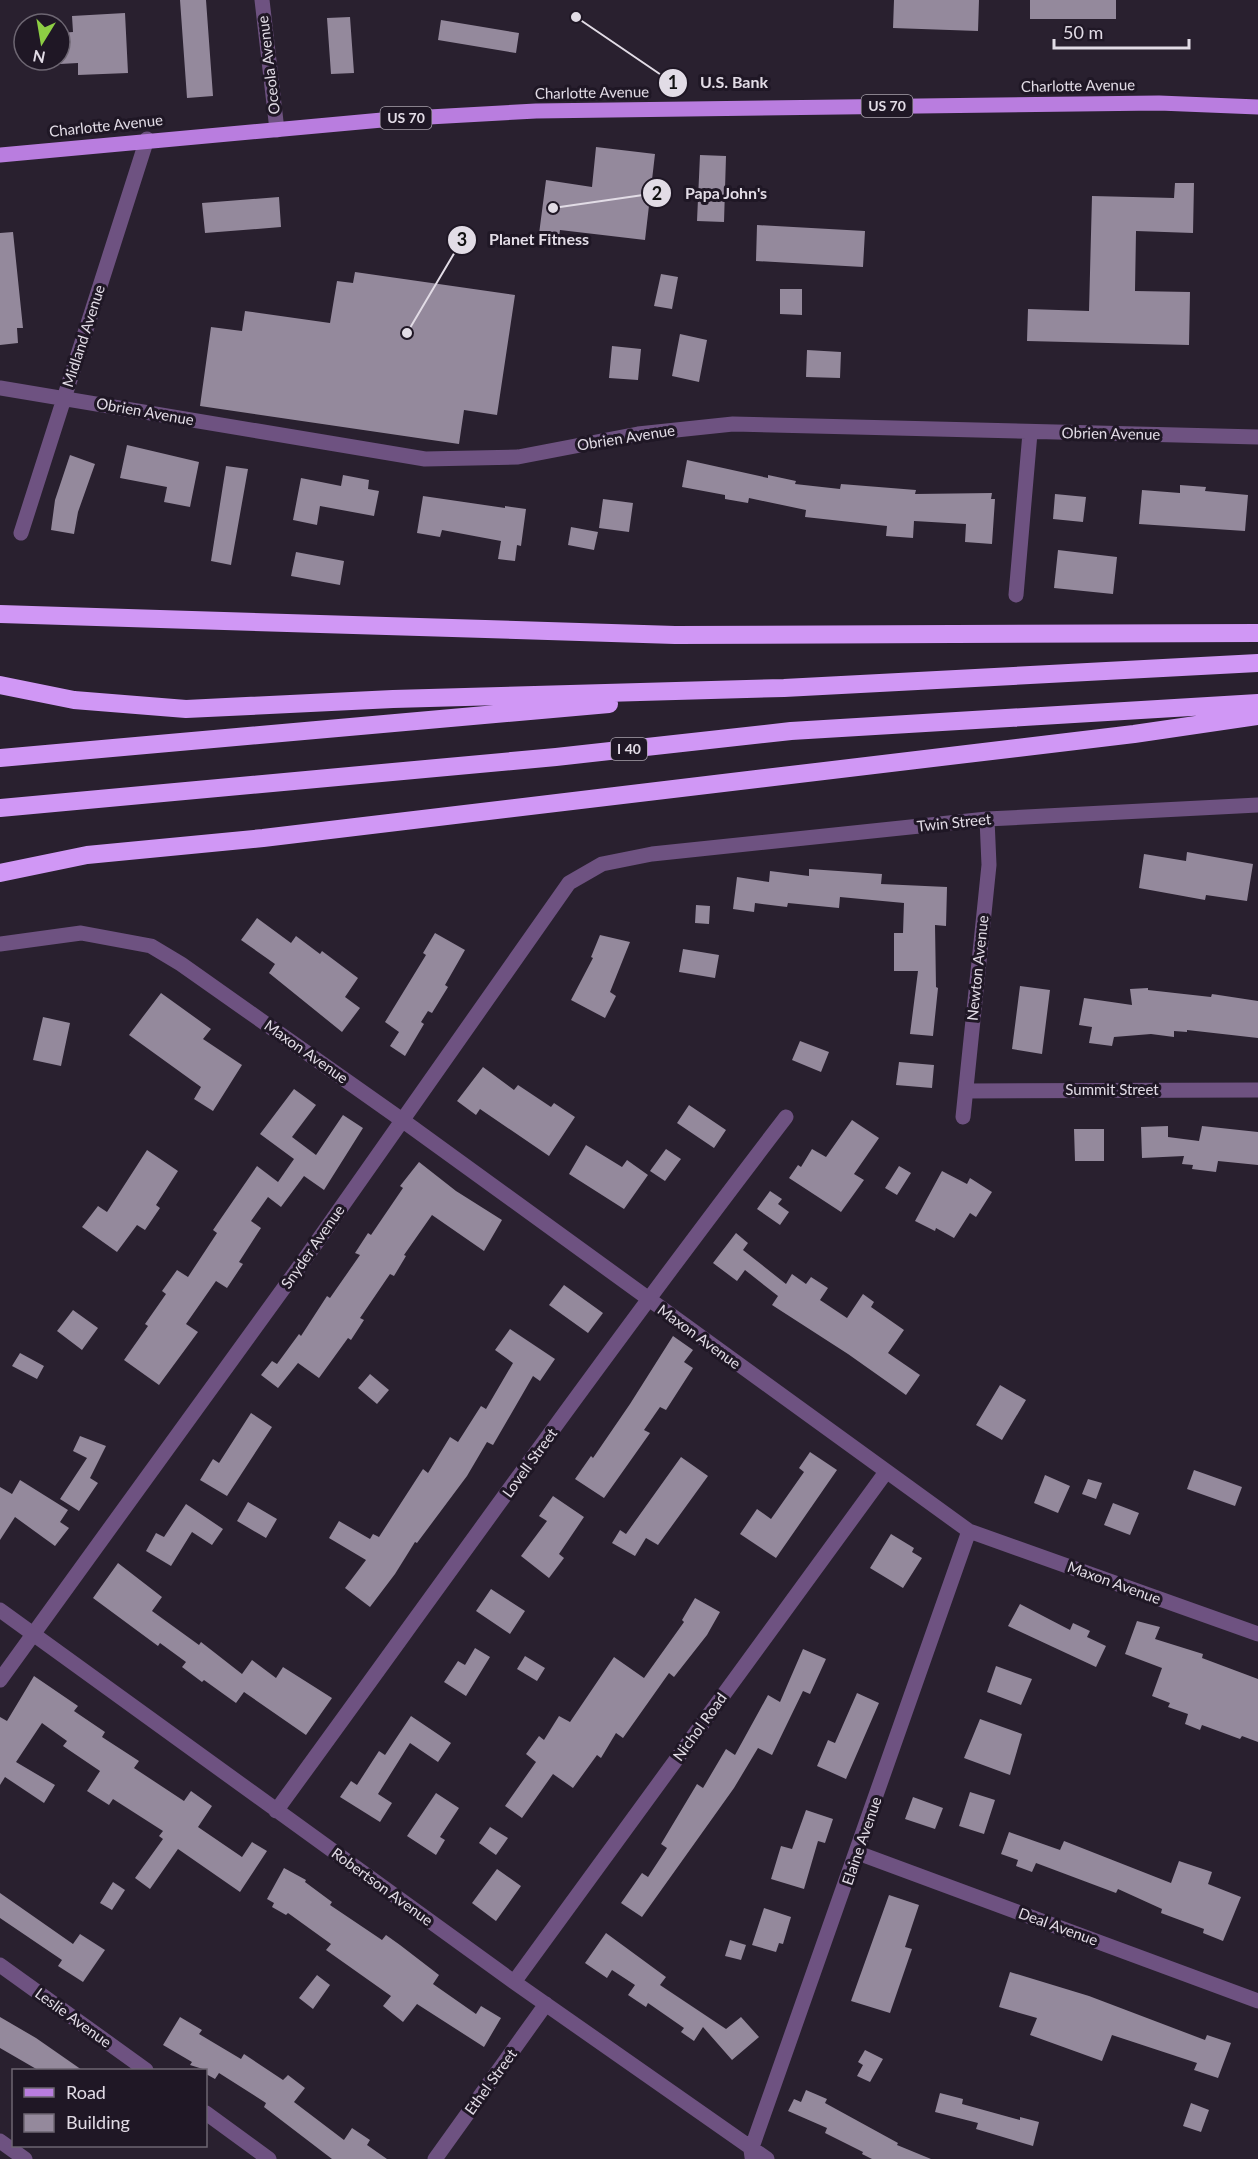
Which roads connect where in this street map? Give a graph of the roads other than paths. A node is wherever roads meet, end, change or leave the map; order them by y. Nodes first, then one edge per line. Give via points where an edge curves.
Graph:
1 (262, 0) edge
2 (1258, 107) edge
3 (277, 129) junction
4 (147, 139) junction
5 (0, 155) edge
6 (0, 388) edge
7 (64, 398) junction
8 (1029, 433) junction
9 (1258, 436) edge
10 (21, 533) dead end
11 (1016, 595) dead end
12 (0, 614) edge
13 (1258, 633) edge
14 (1258, 663) edge
15 (0, 685) edge
16 (784, 688) junction
17 (1258, 703) edge
18 (1258, 716) edge
19 (0, 758) edge
20 (1258, 805) edge
21 (0, 808) edge
22 (987, 819) junction
23 (652, 854) joint
24 (0, 873) edge
25 (0, 944) edge
26 (1258, 1090) edge
27 (966, 1091) junction
28 (786, 1117) dead end
29 (963, 1117) dead end
30 (402, 1120) junction
31 (646, 1299) junction
32 (886, 1472) junction
33 (969, 1531) junction
34 (0, 1610) edge
35 (34, 1634) junction
36 (1258, 1634) edge
37 (0, 1680) edge
38 (276, 1811) junction
39 (858, 1853) junction
40 (0, 1965) edge
41 (514, 1982) junction
42 (1258, 2001) edge
43 (546, 2004) junction
44 (145, 2069) edge
45 (207, 2114) edge
46 (0, 2141) edge
47 (752, 2154) edge
48 (25, 2159) edge
49 (269, 2159) edge
50 (435, 2159) edge
51 (767, 2159) edge

1 - 3 street, Oceola Avenue
2 - 3 main road, Charlotte Avenue / US 70 via 1159,104 536,111
3 - 4 main road, Charlotte Avenue / US 70
4 - 5 main road, Charlotte Avenue / US 70
4 - 7 street, Midland Avenue
6 - 7 street, Obrien Avenue
7 - 8 street, Obrien Avenue via 425,459 518,457 638,434 733,424
7 - 10 street, Midland Avenue
8 - 9 street, Obrien Avenue
8 - 11 street
12 - 13 highway via 675,635
14 - 16 highway
15 - 16 highway via 74,700 186,709
16 - 19 highway
17 - 21 highway, I 40 via 791,731 556,757
18 - 24 highway via 1122,736 275,837 87,855
20 - 22 street, Twin Street
22 - 23 street, Twin Street
22 - 27 street, Newton Avenue via 989,865
23 - 30 street, Snyder Avenue via 602,864 569,883
25 - 30 street, Maxon Avenue via 81,933 152,946
26 - 27 street, Summit Street
27 - 29 street, Newton Avenue
28 - 31 street, Lovell Street
30 - 31 street, Maxon Avenue
30 - 35 street, Snyder Avenue
31 - 32 street, Maxon Avenue
31 - 38 street, Lovell Street
32 - 33 street, Maxon Avenue
32 - 41 street, Nichol Road
33 - 36 street, Maxon Avenue
33 - 39 street, Elaine Avenue
34 - 35 street, Robertson Avenue
35 - 37 street, Snyder Avenue
35 - 38 street, Robertson Avenue
38 - 41 street, Robertson Avenue
39 - 42 street, Deal Avenue
39 - 47 street, Elaine Avenue
40 - 44 street, Leslie Avenue
41 - 43 street, Robertson Avenue
43 - 47 street, Robertson Avenue
43 - 50 street, Ethel Street
45 - 49 street
46 - 48 street
47 - 51 street, Robertson Avenue

